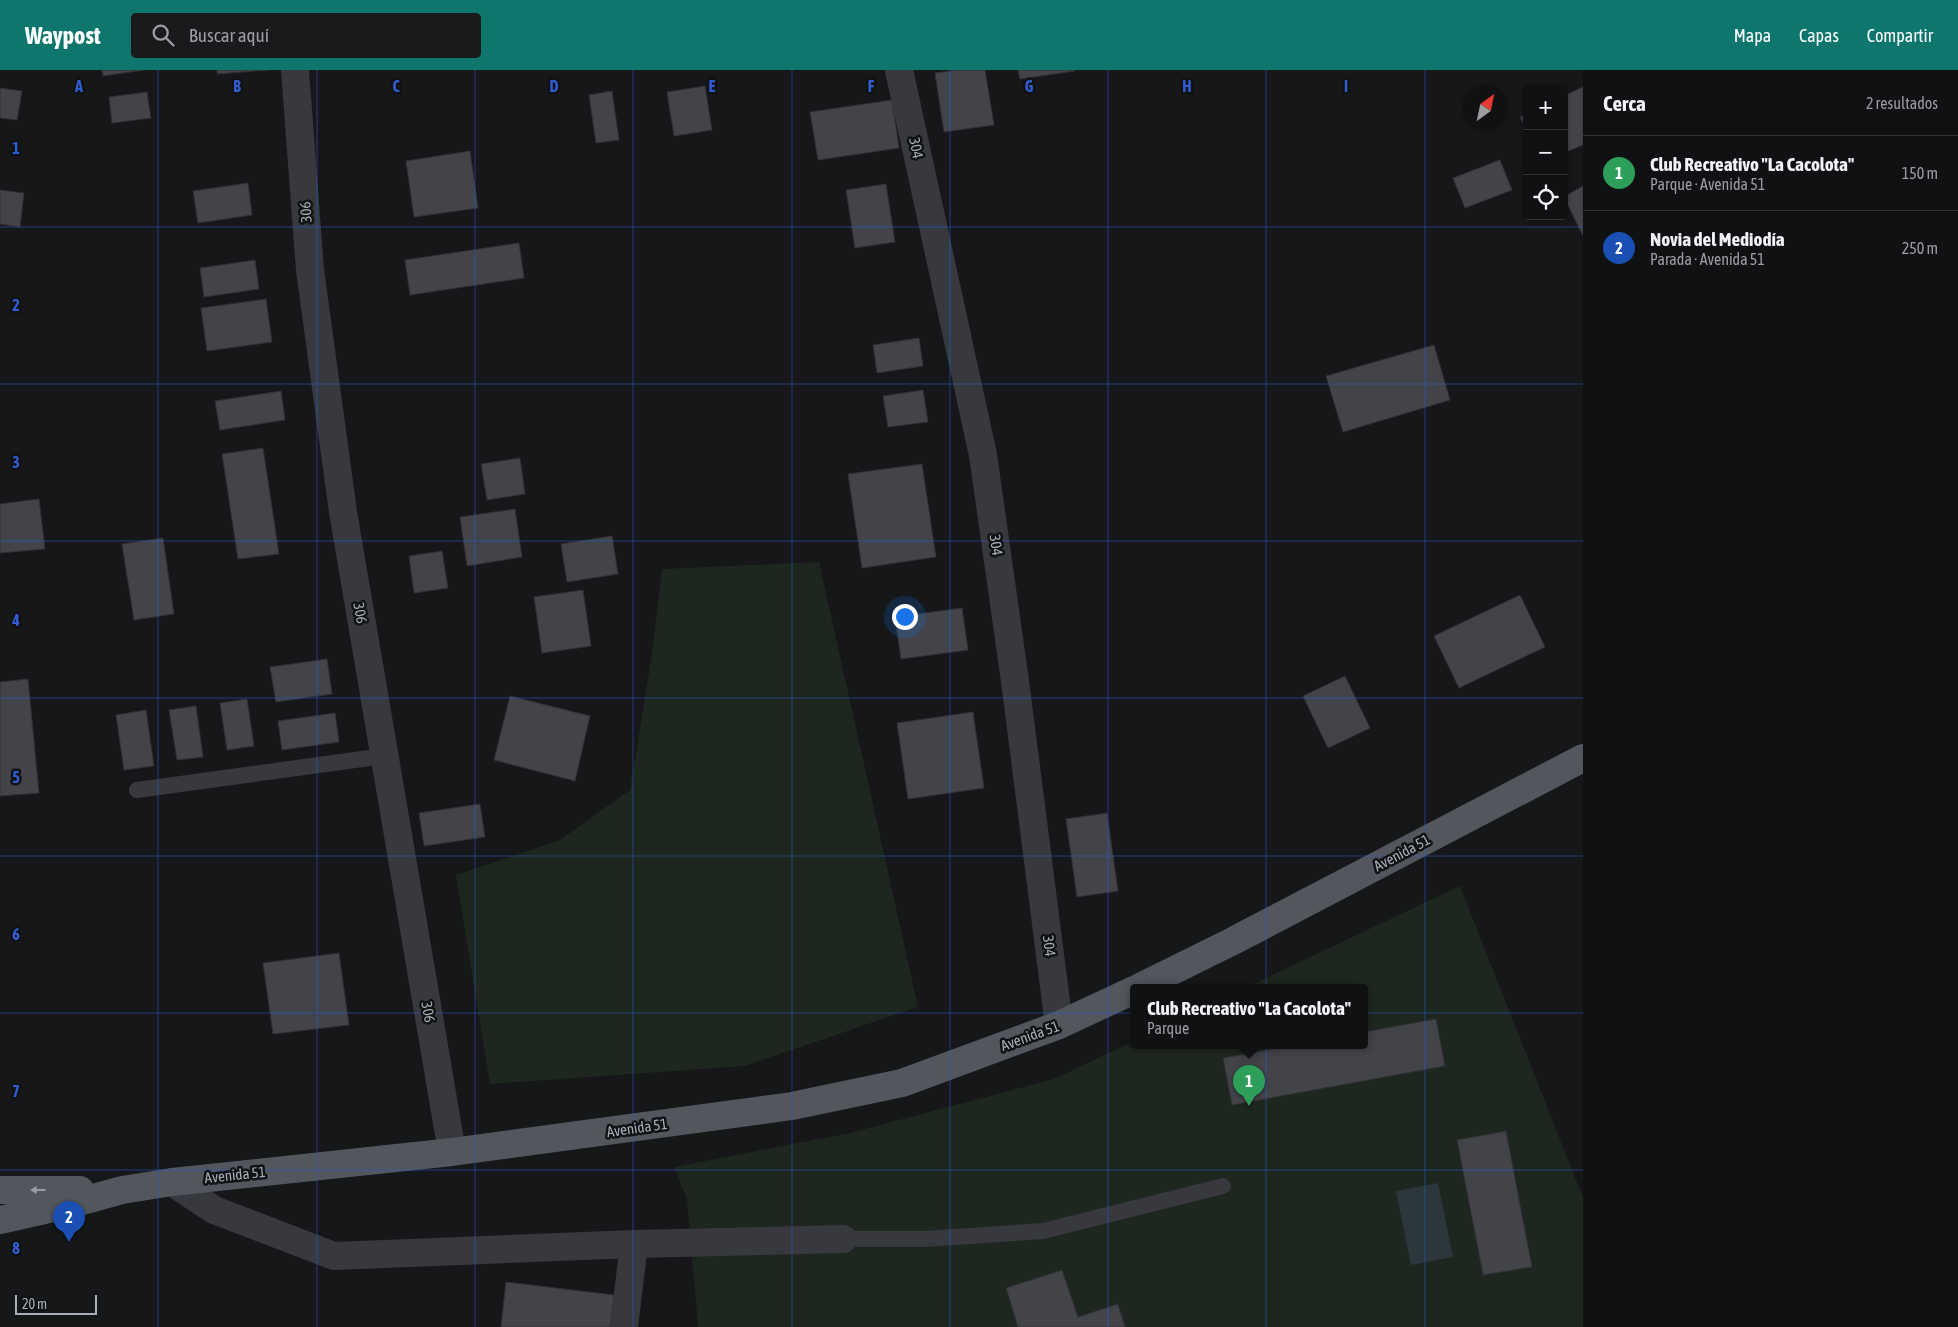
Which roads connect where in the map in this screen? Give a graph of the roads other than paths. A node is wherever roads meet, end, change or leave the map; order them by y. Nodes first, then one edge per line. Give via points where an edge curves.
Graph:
1 (295, 70) edge
2 (899, 70) edge
3 (384, 756) junction
4 (1583, 759) edge
5 (137, 790) dead end
6 (1146, 984) edge
7 (1130, 992) edge
8 (1059, 1026) junction
9 (452, 1152) junction
10 (172, 1182) junction
11 (1223, 1186) dead end
12 (0, 1190) edge
13 (122, 1190) junction
14 (0, 1220) edge
15 (843, 1239) joint
16 (634, 1244) junction
17 (624, 1327) edge

1 - 3 street, 306 via 310,270 343,512
2 - 8 street, 304 via 983,455
3 - 5 lane
3 - 9 street, 306
4 - 6 main road, Avenida 51
7 - 8 main road, Avenida 51
8 - 9 main road, Avenida 51 via 902,1082 801,1104
9 - 10 main road, Avenida 51
10 - 13 main road, Avenida 51
10 - 16 street via 214,1210 334,1256
11 - 15 lane via 1043,1231 925,1239
13 -> 12 main road, Avenida 51
13 - 14 main road, Avenida 51
15 - 16 street
16 - 17 street

